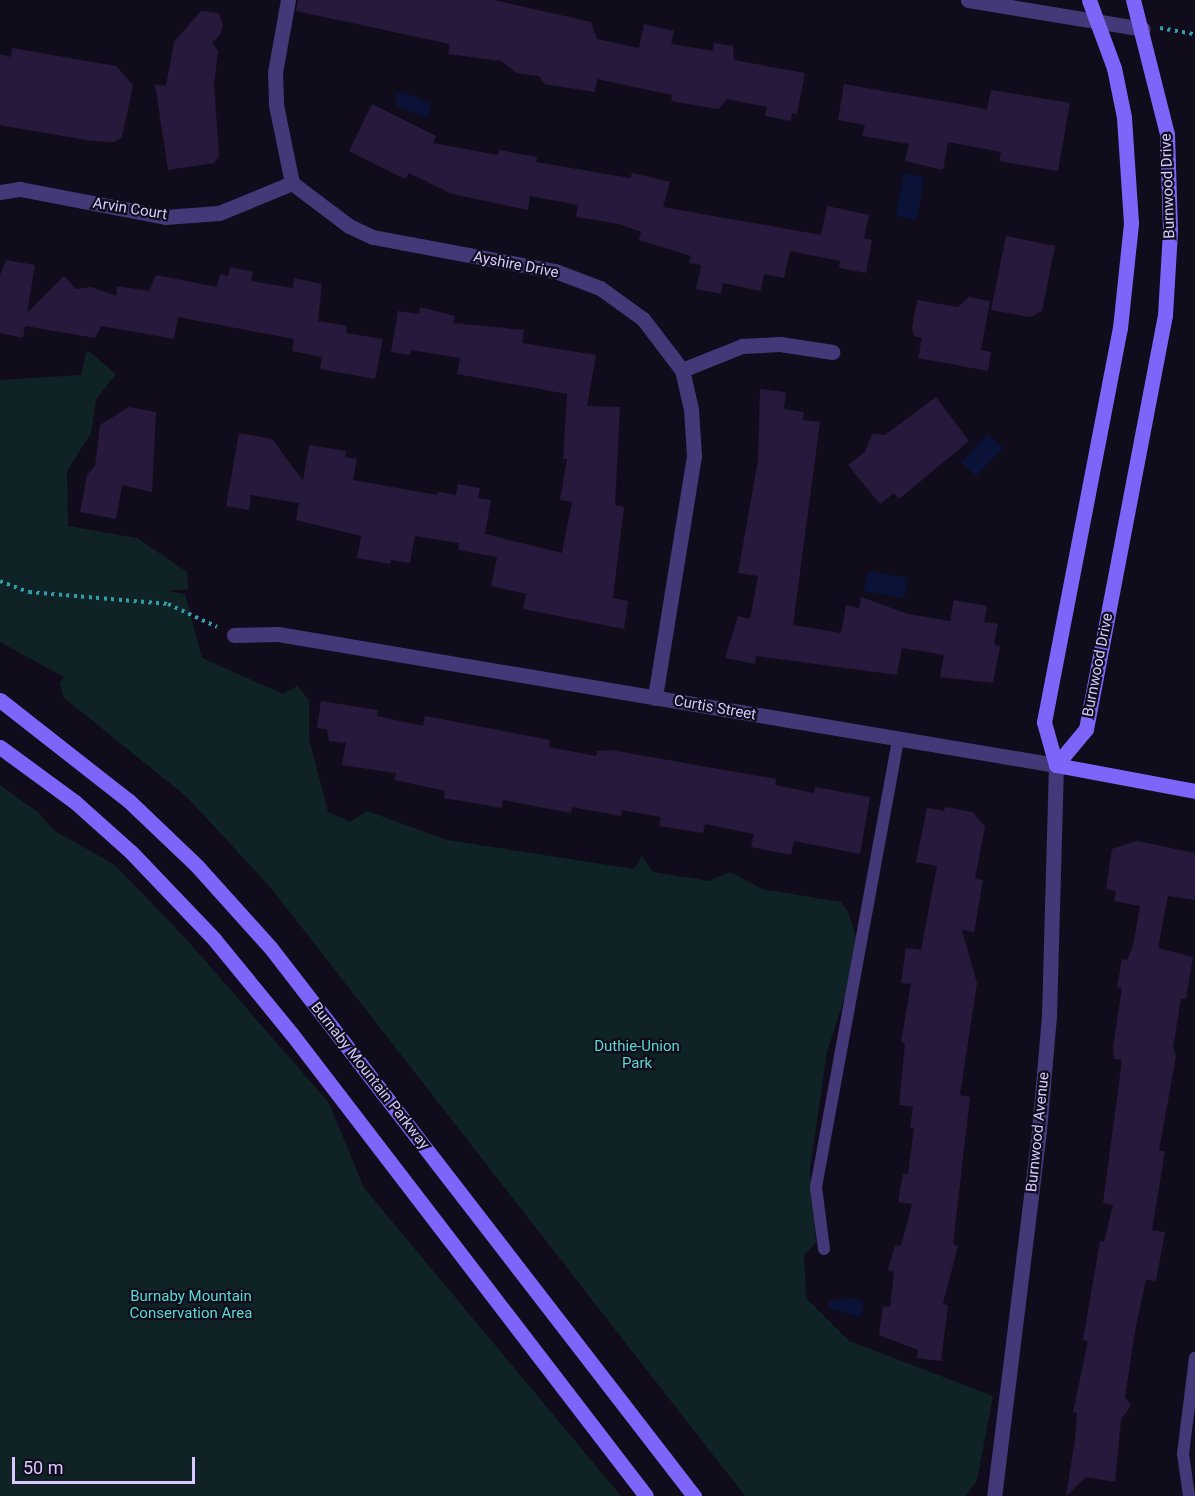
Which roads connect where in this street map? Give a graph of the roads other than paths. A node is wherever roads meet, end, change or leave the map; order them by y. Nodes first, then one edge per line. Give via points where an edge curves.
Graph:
1 (288, 0) edge
2 (968, 0) edge
3 (1089, 0) edge
4 (1133, 0) edge
5 (1097, 22) junction
6 (1143, 29) junction
7 (292, 183) junction
8 (0, 192) edge
9 (832, 352) dead end
10 (682, 370) junction
11 (234, 634) road end
12 (655, 698) junction
13 (0, 700) edge
14 (898, 740) junction
15 (0, 747) edge
16 (1056, 765) junction
17 (1195, 791) edge
18 (824, 1249) dead end
19 (1195, 1358) edge
20 (646, 1496) edge
21 (694, 1496) edge
22 (994, 1496) edge
23 (1189, 1496) edge

1 - 7 street via 275,72 276,105
2 - 5 street
3 - 5 main road
4 - 6 main road, Burnwood Drive
5 - 6 street
5 - 16 main road via 1114,68 1124,117 1131,223 1120,328 1044,722
6 - 16 main road, Burnwood Drive via 1167,134 1170,219 1166,315 1086,729
7 - 8 street, Arvin Court via 219,213 165,217 20,189
7 - 10 street, Ayshire Drive via 349,226 373,237 555,271 600,288 643,319
9 - 10 street via 780,344 742,346
10 - 12 street, Ayshire Drive via 691,410 694,456
11 - 12 street, Curtis Street via 278,634
12 - 14 street, Curtis Street
13 - 21 main road, Burnaby Mountain Parkway via 129,801 197,866 270,947
14 - 16 street, Curtis Street
14 - 18 lane via 816,1187
15 - 20 main road via 75,802 131,852 214,939 299,1042
16 - 17 main road, Curtis Street
16 - 22 street, Burnwood Avenue via 1048,1016 1039,1131
19 - 23 lane via 1183,1454

